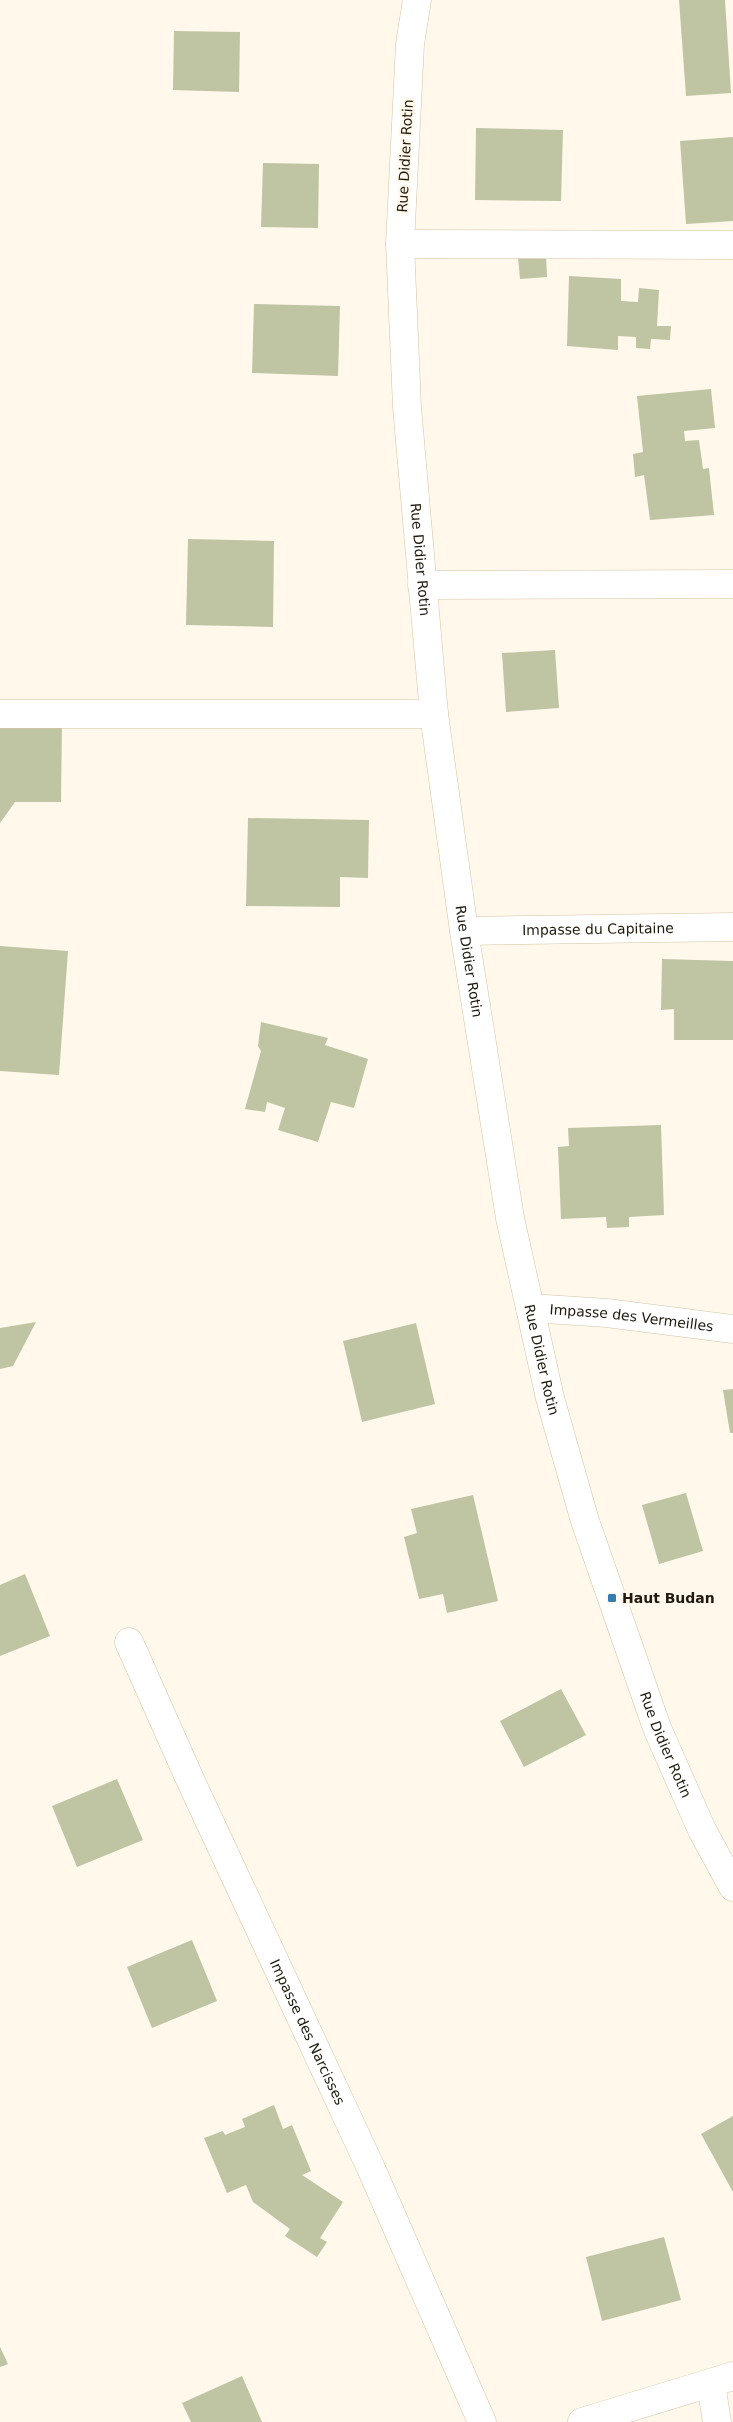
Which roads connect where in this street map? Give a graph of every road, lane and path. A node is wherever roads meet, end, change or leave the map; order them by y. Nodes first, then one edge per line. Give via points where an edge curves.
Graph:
1 (417, 0) edge
2 (400, 244) junction
3 (733, 245) edge
4 (733, 584) edge
5 (422, 585) junction
6 (0, 714) edge
7 (434, 714) junction
8 (733, 927) edge
9 (464, 931) junction
10 (530, 1308) junction
11 (733, 1329) edge
12 (129, 1642) dead end
13 (733, 1887) edge
14 (722, 2380) edge
15 (482, 2422) edge
16 (582, 2422) edge
17 (718, 2422) edge

1 - 2 street, Rue Didier Rotin via 410,44
2 - 3 street
2 - 5 street, Rue Didier Rotin via 405,379
4 - 5 street
5 - 7 street, Rue Didier Rotin
6 - 7 street
7 - 9 street, Rue Didier Rotin
8 - 9 street, Impasse du Capitaine
9 - 10 street, Rue Didier Rotin via 510,1218
10 - 11 street, Impasse des Vermeilles via 607,1313
10 - 13 street, Rue Didier Rotin via 550,1398 585,1521 630,1651 657,1728 702,1830
12 - 15 street, Impasse des Narcisses via 370,2166
14 - 16 street
14 - 17 street

